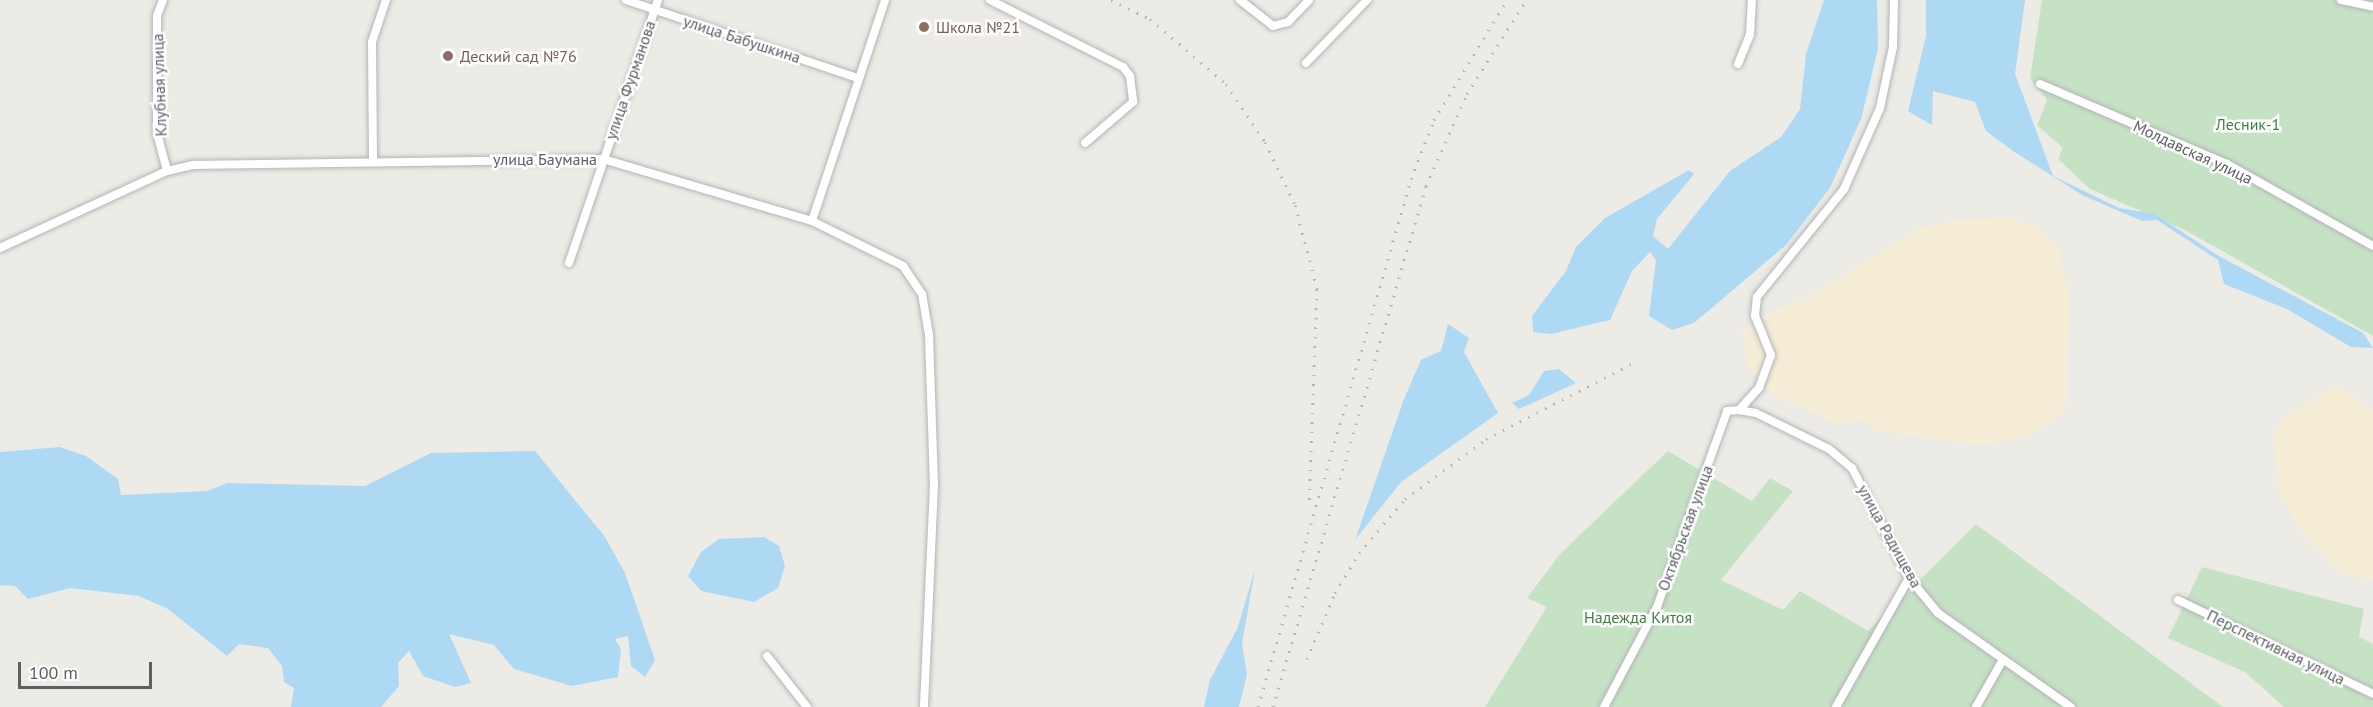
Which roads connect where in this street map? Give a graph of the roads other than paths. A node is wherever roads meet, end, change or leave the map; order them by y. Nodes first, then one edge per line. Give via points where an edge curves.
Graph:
1 (163, 0) edge
2 (386, 0) edge
3 (626, 0) edge
4 (658, 0) edge
5 (885, 0) edge
6 (990, 0) edge
7 (1240, 0) edge
8 (1309, 0) edge
9 (1367, 0) edge
10 (1752, 0) edge
11 (1894, 0) edge
12 (2341, 0) edge
13 (2373, 7) edge
14 (655, 10) junction
15 (1306, 63) dead end
16 (1738, 64) dead end
17 (858, 78) junction
18 (2040, 84) dead end
19 (1085, 143) dead end
20 (373, 159) junction
21 (603, 159) junction
22 (167, 171) junction
23 (812, 221) junction
24 (2373, 246) edge
25 (0, 248) edge
26 (569, 263) dead end
27 (1739, 410) junction
28 (1727, 411) joint
29 (1909, 578) junction
30 (2178, 600) dead end
31 (767, 656) dead end
32 (2001, 663) junction
33 (2373, 694) edge
34 (807, 707) edge
35 (924, 707) edge
36 (1604, 707) edge
37 (1836, 707) edge
38 (1976, 707) edge
39 (2071, 707) edge

1 - 22 street, Клубная улица via 157,16 157,133
2 - 20 street via 372,42
3 - 14 street, улица Бабушкина
4 - 14 street, улица Фурманова
5 - 17 street
6 - 19 street via 1123,67 1130,76 1133,102
7 - 8 street via 1273,26 1288,22
9 - 15 street
10 - 16 street via 1750,35
11 - 27 street via 1893,47 1880,108 1844,189 1757,297 1755,316 1771,355 1759,388
12 - 13 street
14 - 17 street, улица Бабушкина
14 - 21 street, улица Фурманова
17 - 23 street
18 - 24 street, Молдавская улица via 2227,164
20 - 21 street, улица Баумана
20 - 22 street, улица Баумана
21 - 23 street, улица Баумана
21 - 26 street, улица Фурманова
22 - 25 street
23 - 35 street, улица Баумана via 903,266 922,294 929,335 934,485
27 - 28 street, улица Радищева
27 - 29 street, улица Радищева via 1756,413 1829,448 1852,468
28 - 36 street, Октябрьская улица via 1657,607
29 - 32 street, улица Радищева via 1938,613
29 - 37 street
30 - 33 street, Перспективная улица
31 - 34 street
32 - 38 street
32 - 39 street, улица Радищева

